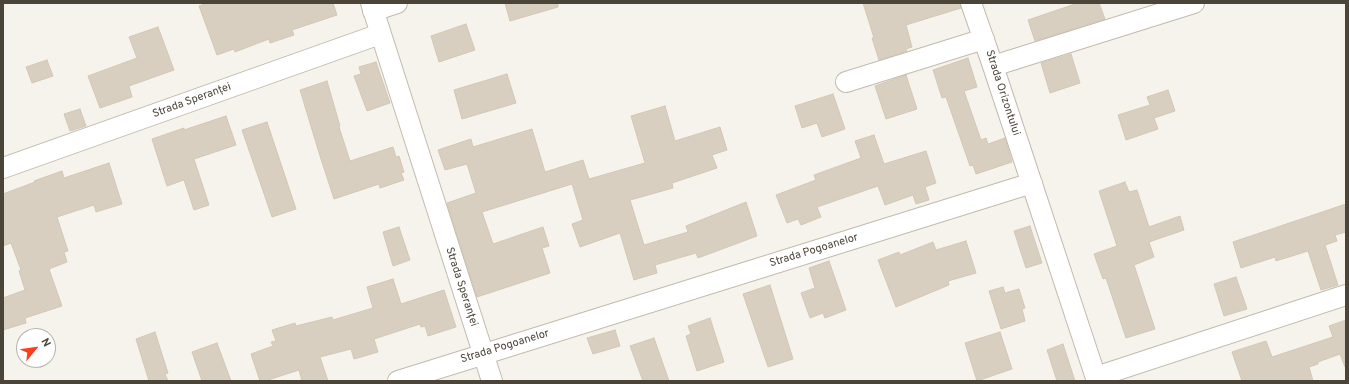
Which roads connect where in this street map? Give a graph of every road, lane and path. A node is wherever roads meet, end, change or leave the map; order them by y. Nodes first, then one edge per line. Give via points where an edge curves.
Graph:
1 (398, 3) edge
2 (971, 3) edge
3 (1194, 3) edge
4 (372, 7) edge
5 (380, 34) junction
6 (984, 39) junction
7 (993, 66) junction
8 (846, 82) dead end
9 (3, 168) edge
10 (1032, 183) junction
11 (1346, 295) edge
12 (483, 354) junction
13 (1097, 379) edge
14 (398, 381) edge
15 (492, 381) edge

1 - 4 street
2 - 6 street, Strada Orizontului
3 - 7 street
4 - 5 street, Strada Speranței
5 - 9 street, Strada Speranței
5 - 12 street, Strada Speranței
6 - 7 street, Strada Orizontului
6 - 8 street
7 - 10 street, Strada Orizontului
10 - 12 street, Strada Pogoanelor
10 - 13 street
11 - 13 street
12 - 14 street, Strada Pogoanelor
12 - 15 street, Strada Speranței

